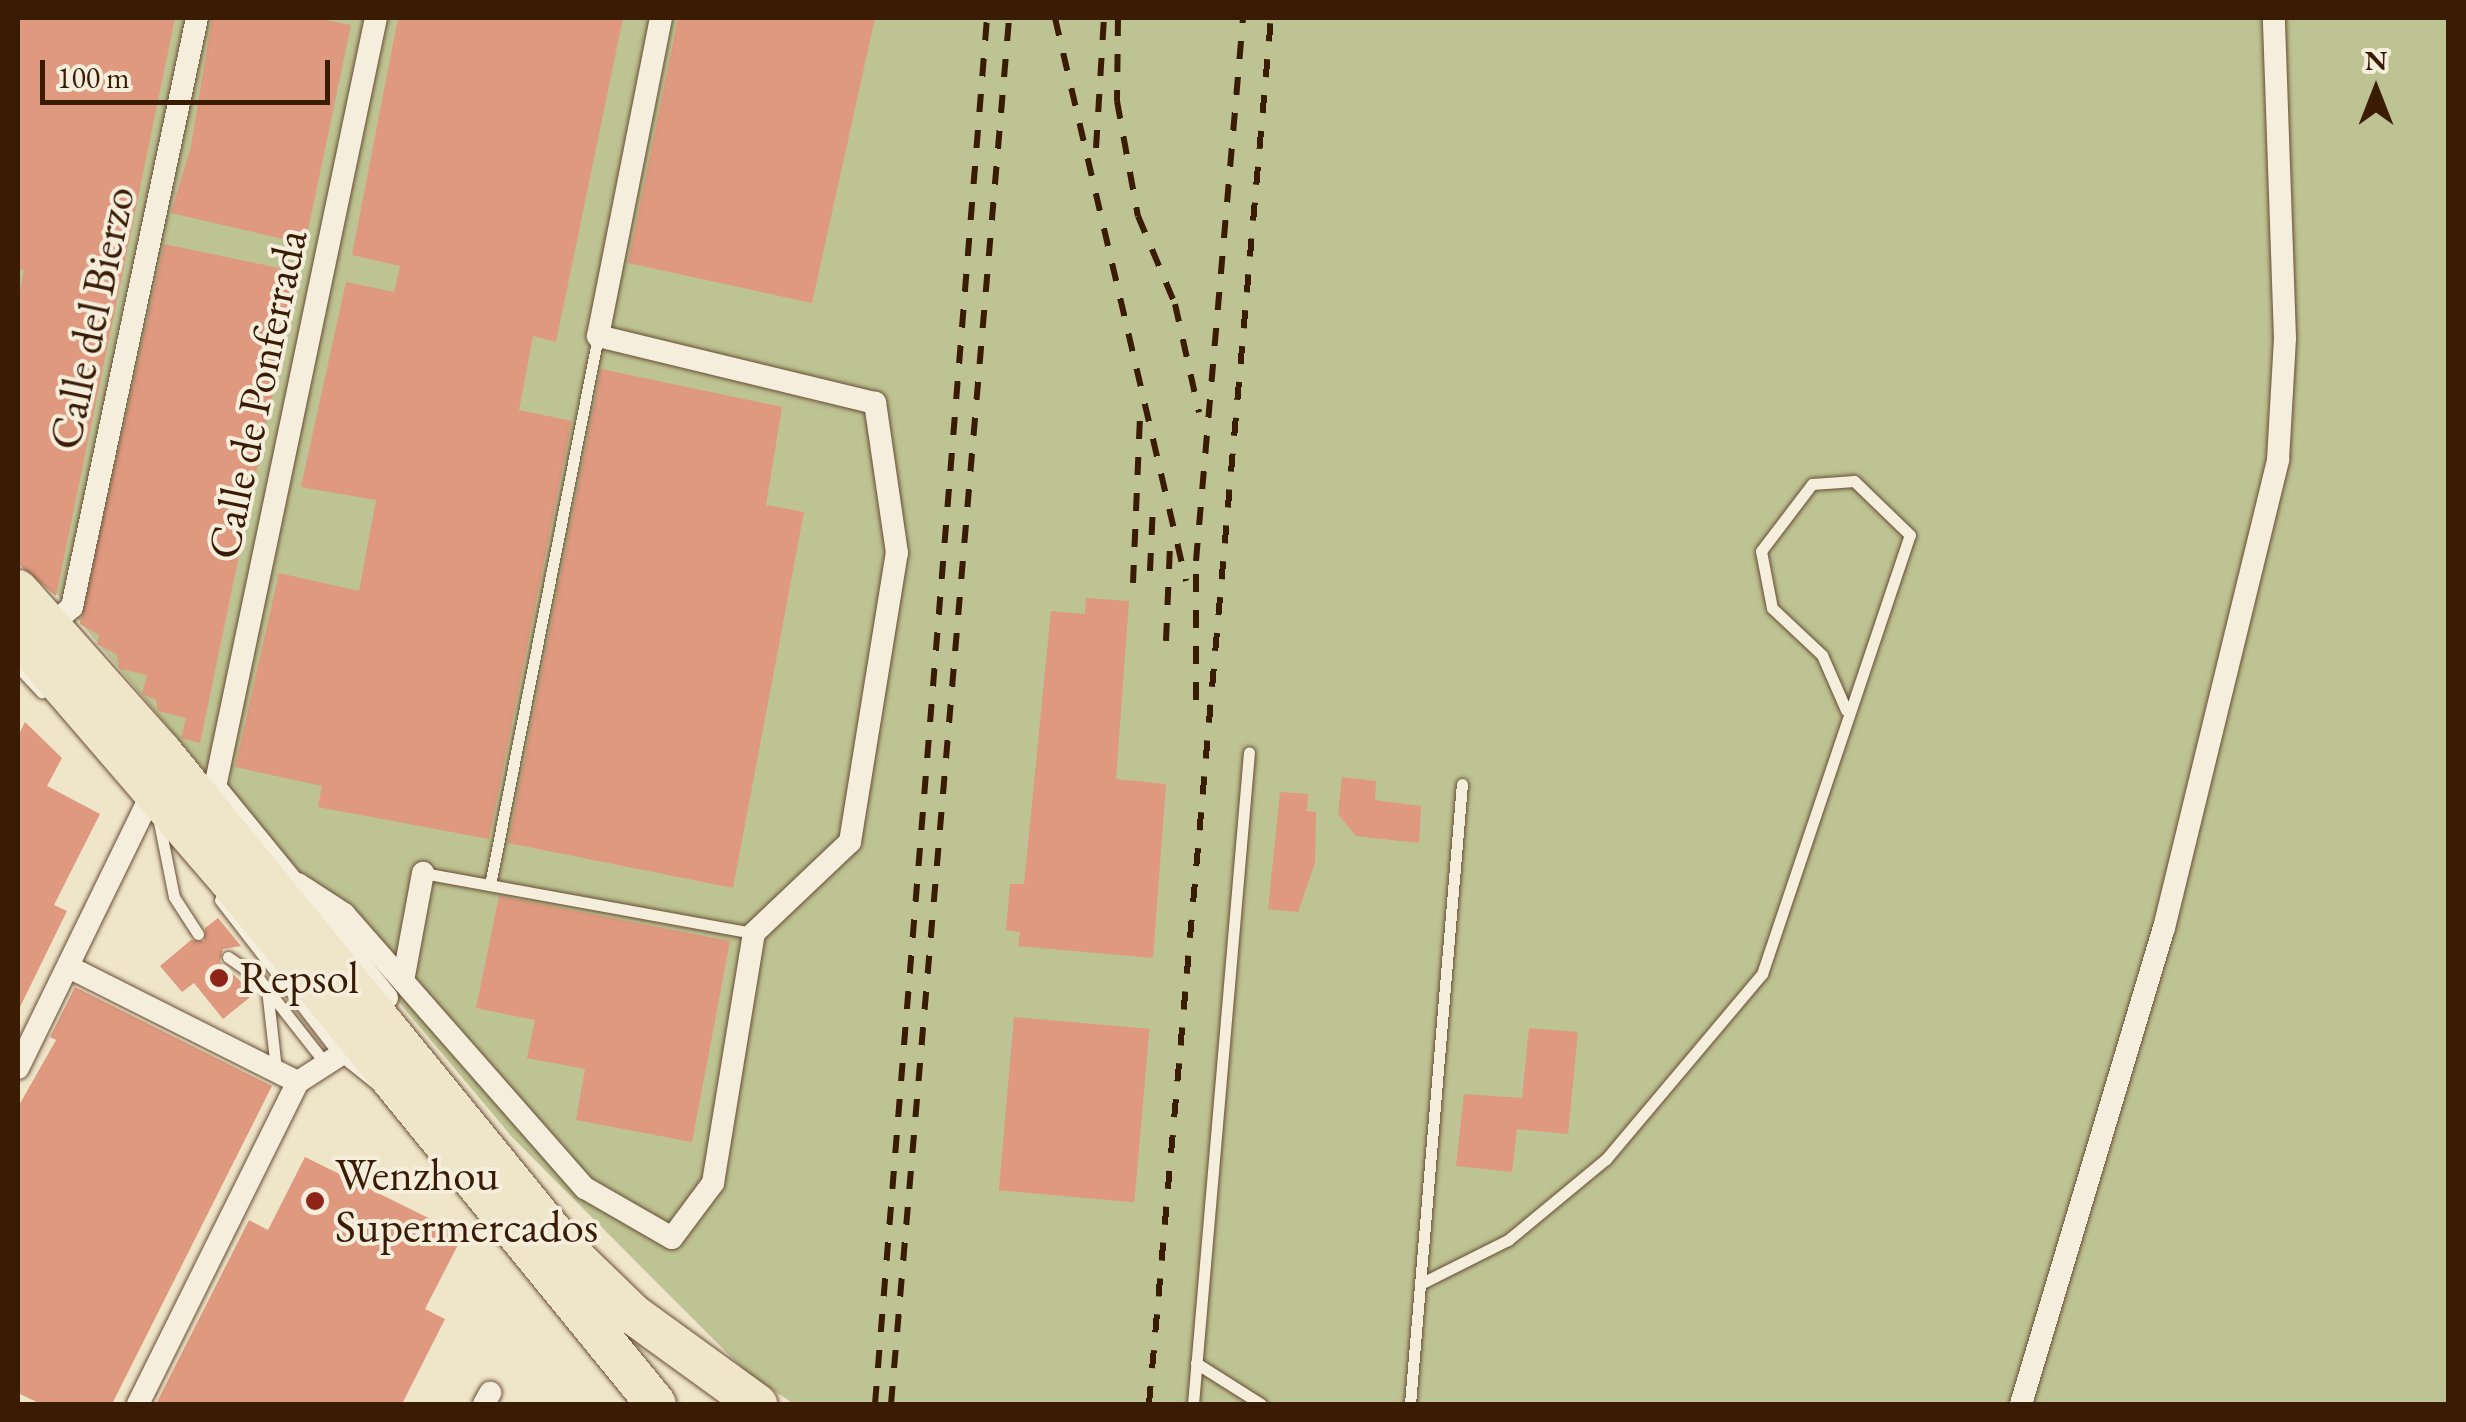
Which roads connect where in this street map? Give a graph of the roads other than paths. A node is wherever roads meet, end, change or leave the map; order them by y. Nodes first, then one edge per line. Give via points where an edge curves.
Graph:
1 (196, 18) edge
2 (376, 18) edge
3 (661, 18) edge
4 (2274, 18) edge
5 (598, 336) junction
6 (18, 590) edge
7 (34, 630) edge
8 (18, 666) edge
9 (56, 708) dead end
10 (1846, 710) junction
11 (95, 750) dead end
12 (161, 751) junction
13 (1249, 752) dead end
14 (1462, 784) dead end
15 (215, 787) junction
16 (153, 814) junction
17 (183, 853) dead end
18 (423, 873) joint
19 (208, 884) dead end
20 (298, 884) junction
21 (490, 885) junction
22 (754, 933) junction
23 (198, 934) dead end
24 (228, 956) dead end
25 (69, 966) junction
26 (403, 981) junction
27 (267, 988) junction
28 (333, 1059) junction
29 (18, 1068) edge
30 (276, 1071) junction
31 (298, 1082) junction
32 (401, 1096) junction
33 (479, 1146) junction
34 (1420, 1284) junction
35 (1196, 1363) junction
36 (138, 1404) edge
37 (656, 1404) edge
38 (758, 1404) edge
39 (1193, 1404) edge
40 (1260, 1404) edge
41 (1410, 1404) edge
42 (2021, 1404) edge

1 - 7 street, Calle del Bierzo via 72,607
2 - 15 street, Calle de Ponferrada
3 - 5 street
4 - 42 street via 2284,338 2278,460 2164,928
5 - 21 lane
5 - 22 street via 876,404 897,553 850,842
6 - 7 highway
7 - 12 highway
7 - 32 highway
8 - 9 lane
10 - 10 lane via 1910,535 1854,481 1812,484 1761,550 1772,608 1822,655
10 - 34 lane via 1762,974 1606,1160 1508,1240
11 - 16 lane
12 - 15 street
12 - 33 highway
13 - 35 lane
14 - 34 lane
15 - 20 street
16 - 17 lane
16 - 23 lane via 174,896
16 - 25 street
18 - 21 lane
18 - 26 street
19 - 28 lane
20 - 26 street via 344,914
20 - 33 street via 394,1006
21 - 22 lane
22 - 26 street via 713,1183 672,1238 585,1188
24 - 27 lane
25 - 29 street
25 - 30 street
27 - 28 lane
27 - 30 lane
28 - 31 street
28 - 32 lane
30 - 31 street
31 - 36 street
32 - 37 highway
33 - 38 highway via 569,1252 634,1314
34 - 41 lane
35 - 39 lane
35 - 40 lane

